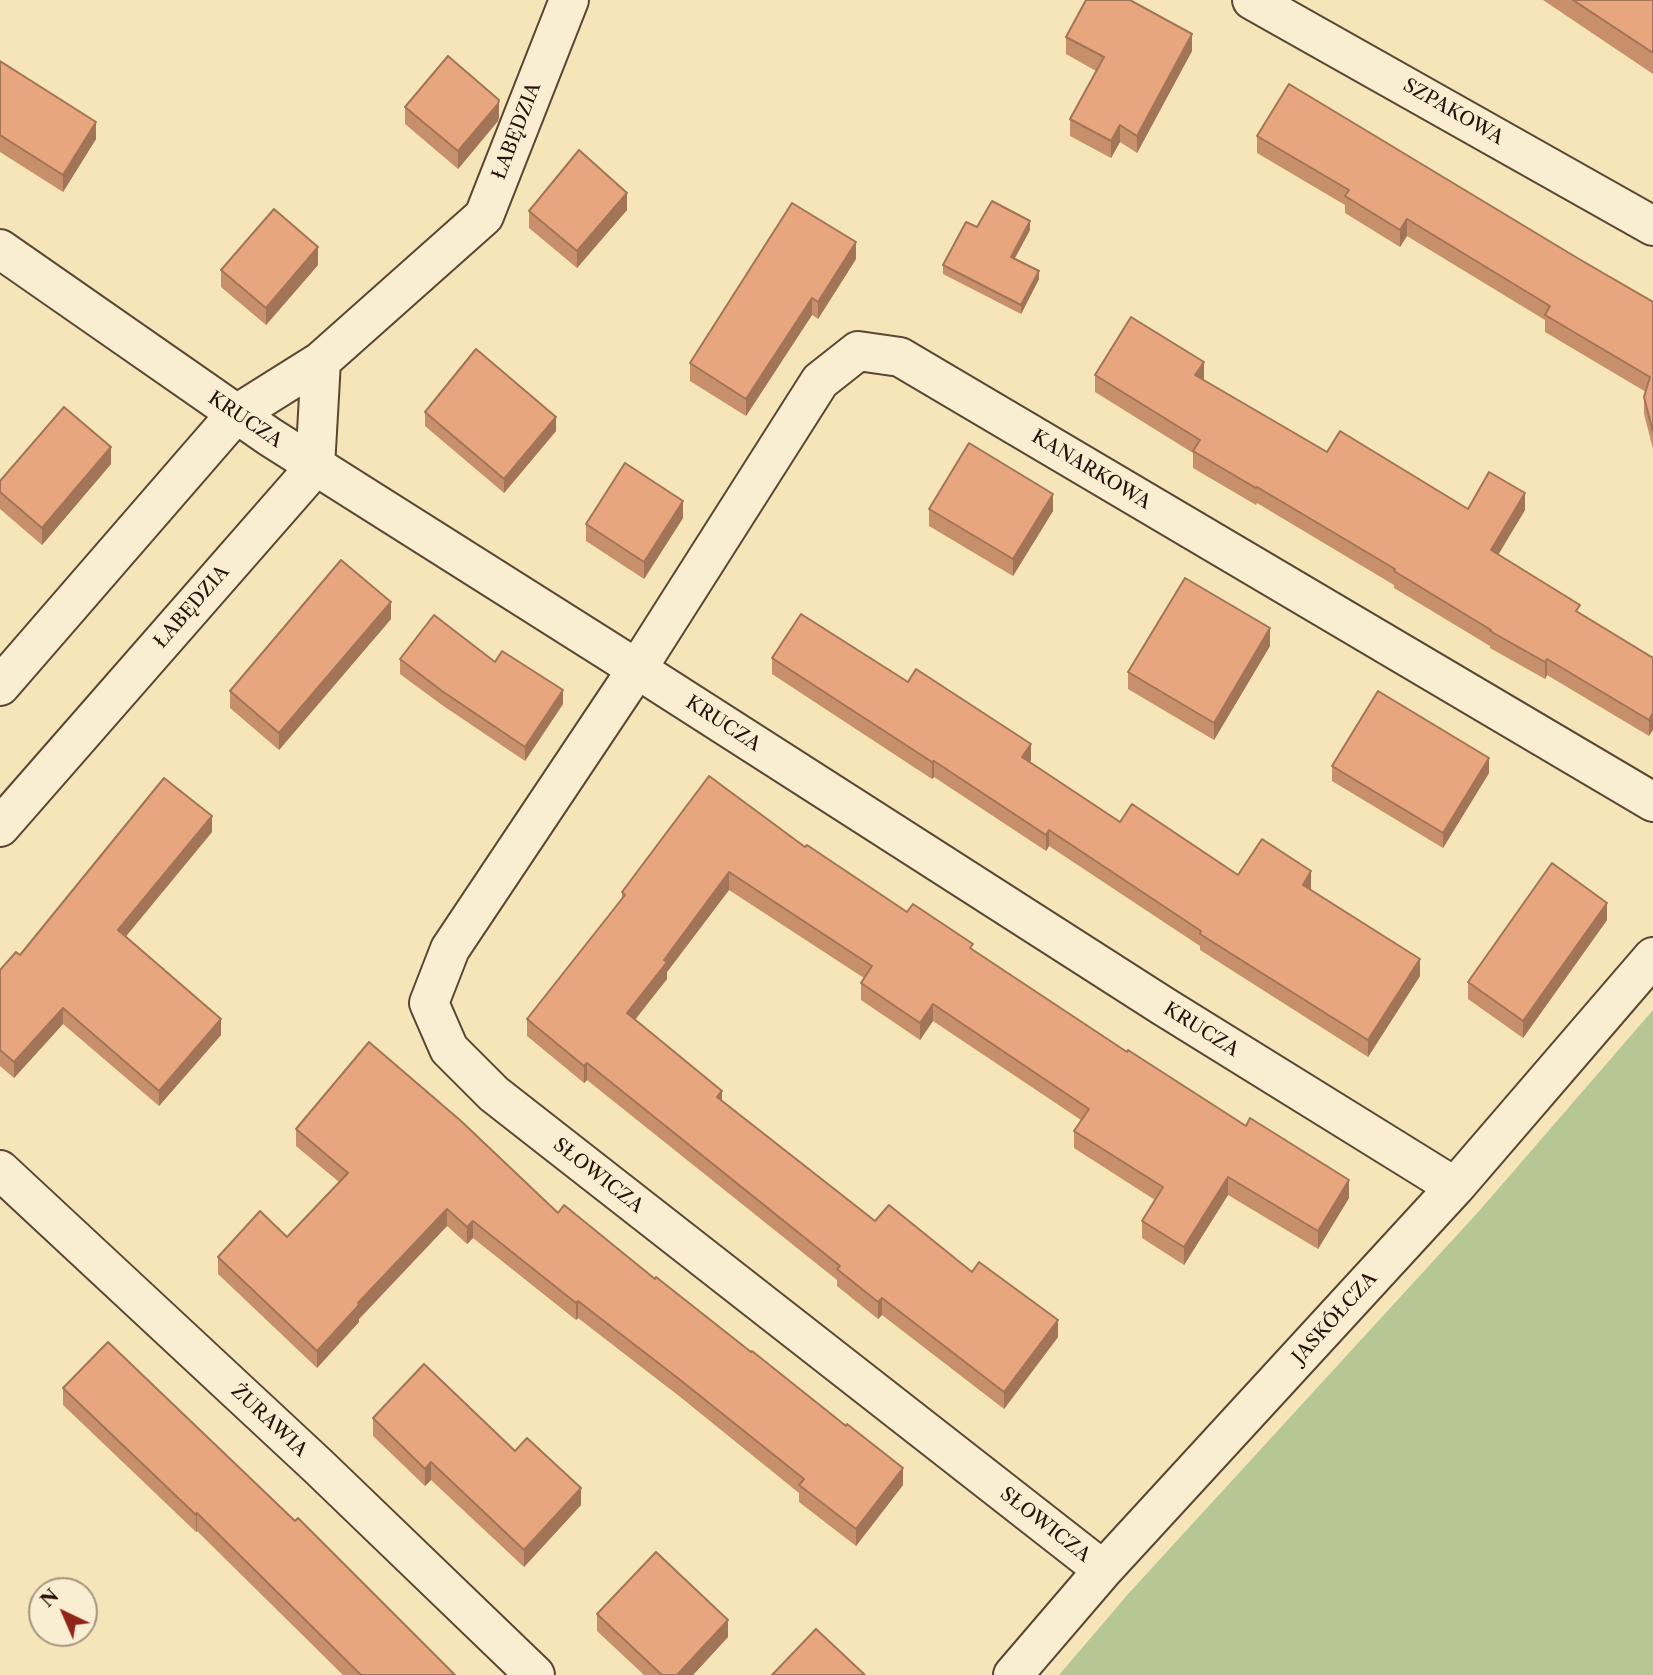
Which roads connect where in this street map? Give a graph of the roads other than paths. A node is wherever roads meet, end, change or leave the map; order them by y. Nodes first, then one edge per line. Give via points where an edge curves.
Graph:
1 (569, 0) edge
2 (1252, 0) edge
3 (1653, 226) edge
4 (0, 249) edge
5 (321, 361) junction
6 (235, 415) junction
7 (315, 467) junction
8 (637, 669) junction
9 (0, 686) edge
10 (1653, 802) edge
11 (0, 827) edge
12 (1653, 957) edge
13 (0, 1170) edge
14 (1455, 1187) junction
15 (1103, 1570) junction
16 (535, 1675) edge
17 (1013, 1675) edge

1 - 5 street, ŁABĘDZIA via 484,216
2 - 3 street, SZPAKOWA
4 - 6 street, KRUCZA
5 - 6 street, ŁABĘDZIA
5 - 7 street
6 - 7 street, KRUCZA
6 - 9 street, ŁABĘDZIA
7 - 8 street, KRUCZA
7 - 11 street, ŁABĘDZIA
8 - 10 street, KANARKOWA via 820,381 858,351 900,357
8 - 14 street, KRUCZA via 1151,999
8 - 15 street, SŁOWICZA via 450,949 429,1003 449,1049 494,1094
12 - 14 street, JASKÓŁCZA
13 - 16 street, ŻURAWIA
14 - 15 street, JASKÓŁCZA
15 - 17 street, JASKÓŁCZA

